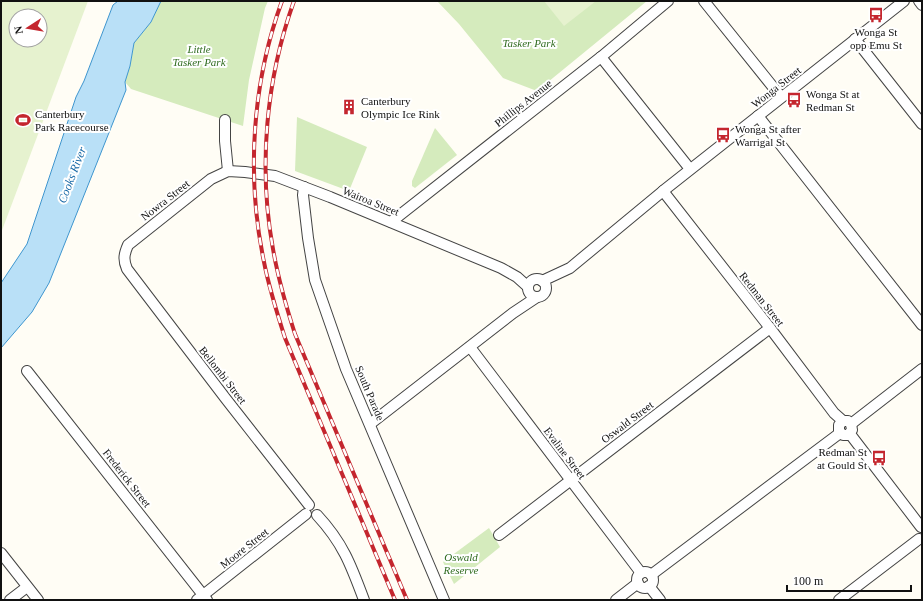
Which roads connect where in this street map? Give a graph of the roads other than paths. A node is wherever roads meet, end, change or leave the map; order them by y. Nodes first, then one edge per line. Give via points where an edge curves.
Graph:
1 (668, 1) edge
2 (704, 1) edge
3 (904, 1) edge
4 (919, 1) edge
5 (922, 5) edge
6 (855, 39) junction
7 (601, 57) junction
8 (781, 97) junction
9 (758, 116) junction
10 (225, 120) dead end
11 (922, 124) edge
12 (690, 169) junction
13 (228, 171) junction
14 (304, 187) junction
15 (663, 190) junction
16 (391, 222) junction
17 (124, 255) joint
18 (501, 268) junction
19 (570, 268) junction
20 (539, 280) junction
21 (535, 292) junction
22 (922, 325) edge
23 (770, 328) junction
24 (470, 347) junction
25 (922, 369) edge
26 (27, 371) dead end
27 (370, 424) junction
28 (846, 428) junction
29 (570, 480) junction
30 (307, 510) junction
31 (922, 526) edge
32 (499, 534) dead end
33 (920, 540) edge
34 (1, 553) edge
35 (643, 577) junction
36 (27, 587) junction
37 (203, 598) edge
38 (10, 600) edge
39 (38, 600) edge
40 (364, 600) edge
41 (444, 600) edge
42 (616, 600) edge
43 (660, 600) edge
44 (839, 600) edge

1 - 7 street, Phillips Avenue
2 - 8 street
3 - 6 street, Wonga Street
4 - 5 street
6 - 8 street, Wonga Street
6 - 11 street
7 - 12 street
7 - 16 street, Phillips Avenue
8 - 9 street, Wonga Street
9 - 12 street, Wonga Street
9 - 22 street
10 - 13 street
12 - 15 street, Wonga Street
13 - 14 street, Wairoa Street via 275,176
13 - 17 street, Nowra Street via 211,179 134,240 128,245
14 - 16 street, Wairoa Street
14 - 27 street, South Parade via 308,238 315,280 346,369
15 - 19 street, Wonga Street
15 - 23 street, Redman Street
16 - 18 street, Wairoa Street
17 - 30 street, Bellombi Street via 127,269
18 - 20 street, Wairoa Street
18 - 21 street, Wairoa Street
19 - 20 street, Wonga Street
19 - 21 street, Wonga Street via 563,277
20 - 21 street, Wonga Street via 531,281
20 - 21 street via 546,286
21 - 24 street, Wonga Street
23 - 28 street, Redman Street
23 - 29 street, Oswald Street
24 - 27 street, Wonga Street
24 - 29 street, Evaline Street
25 - 28 street
26 - 37 street, Frederick Street
27 - 41 street, South Parade
28 - 31 street, Redman Street
28 - 35 street
29 - 32 street, Oswald Street
29 - 35 street, Evaline Street
30 - 37 street, Moore Street
30 - 40 street via 311,518 317,515 328,527 349,560
31 - 33 street via 917,533
33 - 44 street
34 - 36 street
35 - 42 street
35 - 43 street via 652,580 649,586
36 - 38 street
36 - 39 street

